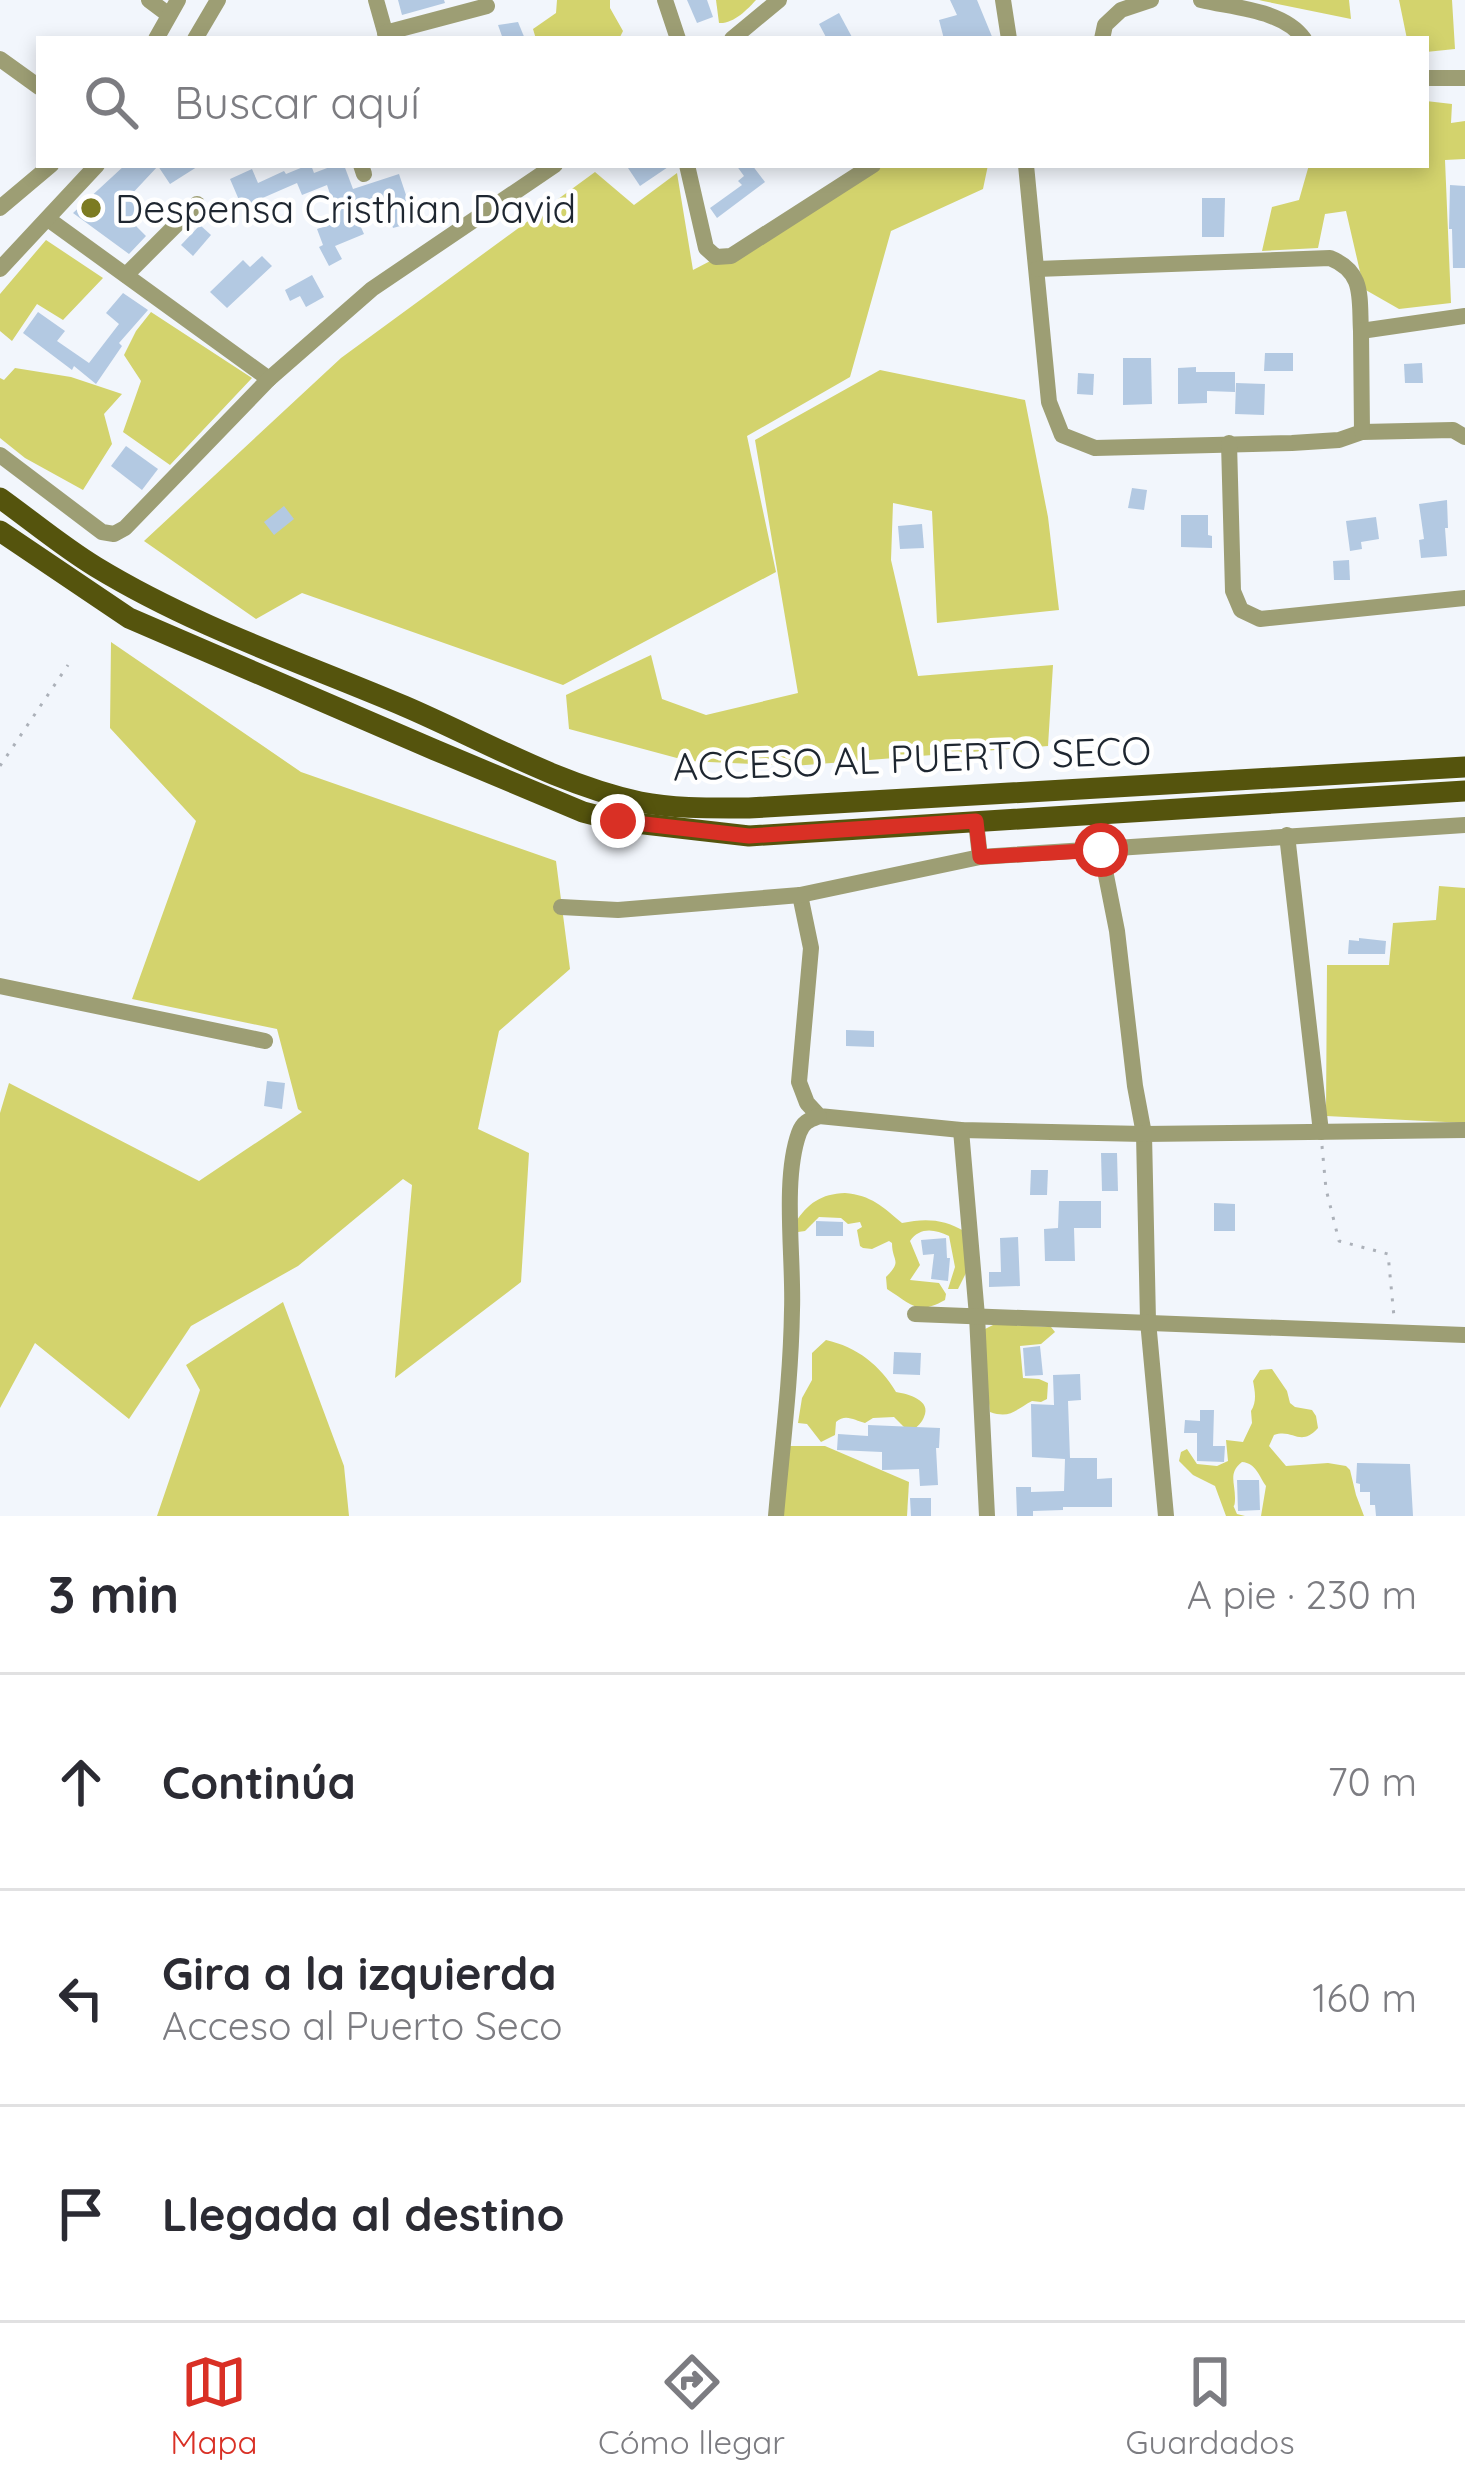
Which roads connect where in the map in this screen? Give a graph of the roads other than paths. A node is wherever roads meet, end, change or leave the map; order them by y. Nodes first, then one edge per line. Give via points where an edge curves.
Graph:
1 (149, 0) edge
2 (218, 0) edge
3 (376, 0) edge
4 (665, 0) edge
5 (779, 0) edge
6 (1003, 0) edge
7 (1151, 0) edge
8 (1201, 0) edge
9 (487, 6) dead end
10 (173, 7) edge
11 (158, 36) edge
12 (197, 36) edge
13 (386, 36) edge
14 (677, 36) edge
15 (736, 36) edge
16 (1009, 36) edge
17 (1103, 36) edge
18 (1302, 36) edge
19 (0, 58) edge
20 (1429, 78) edge
21 (1465, 78) edge
22 (36, 85) edge
23 (47, 168) edge
24 (94, 168) edge
25 (551, 168) edge
26 (688, 168) edge
27 (869, 168) edge
28 (1026, 168) edge
29 (197, 204) dead end
30 (0, 208) edge
31 (48, 219) junction
32 (0, 269) edge
33 (1037, 269) junction
34 (126, 275) junction
35 (1465, 316) edge
36 (1361, 331) junction
37 (269, 379) junction
38 (1362, 432) junction
39 (1465, 437) edge
40 (1229, 443) junction
41 (0, 455) edge
42 (0, 498) edge
43 (0, 531) edge
44 (1465, 598) edge
45 (1465, 767) edge
46 (1465, 790) edge
47 (976, 821) junction
48 (1465, 824) edge
49 (1287, 835) junction
50 (1101, 850) junction
51 (980, 857) junction
52 (800, 895) junction
53 (561, 907) dead end
54 (0, 986) edge
55 (266, 1041) dead end
56 (819, 1116) junction
57 (961, 1130) junction
58 (1465, 1130) edge
59 (1321, 1132) junction
60 (1144, 1134) junction
61 (915, 1313) dead end
62 (976, 1316) junction
63 (1148, 1322) junction
64 (1465, 1335) edge
65 (776, 1516) edge
66 (987, 1516) edge
67 (1166, 1516) edge

1 - 10 street
2 - 12 street
3 - 13 street
4 - 14 street
5 - 15 street
6 - 16 street
7 - 17 street via 1121,10
8 - 18 street via 1280,19
9 - 13 street
10 - 11 street
19 - 22 street
20 - 21 street
23 - 30 street
24 - 31 street
25 - 37 street via 373,289
26 - 27 street via 706,248 716,257 731,256
28 - 33 street
29 - 34 street
31 - 32 street
31 - 34 street
33 - 36 street via 1330,258 1358,282
33 - 40 street via 1049,402 1062,435 1095,448
34 - 37 street
35 - 36 street
36 - 38 street
37 - 41 street via 114,534
38 - 39 street via 1453,430
38 - 40 street via 1339,440
40 - 44 street via 1233,592 1241,610 1260,619
42 - 45 main road, ACCESO AL PUERTO SECO via 95,567 185,614 534,765 641,802 749,808
43 - 47 main road, ACCESO AL PUERTO SECO via 129,618 583,812 749,836
46 - 47 main road, ACCESO AL PUERTO SECO
47 - 51 street
48 - 49 street
49 - 50 street
49 - 59 street
50 - 51 street
50 - 60 street
51 - 52 street
52 - 53 street
52 - 56 street via 811,948 799,1082
54 - 55 street
56 - 57 street
56 - 65 street via 805,1122 794,1154 793,1310
57 - 60 street
57 - 62 street
58 - 59 street
59 - 60 street
60 - 63 street
61 - 62 street
62 - 63 street
62 - 66 street
63 - 64 street
63 - 67 street

